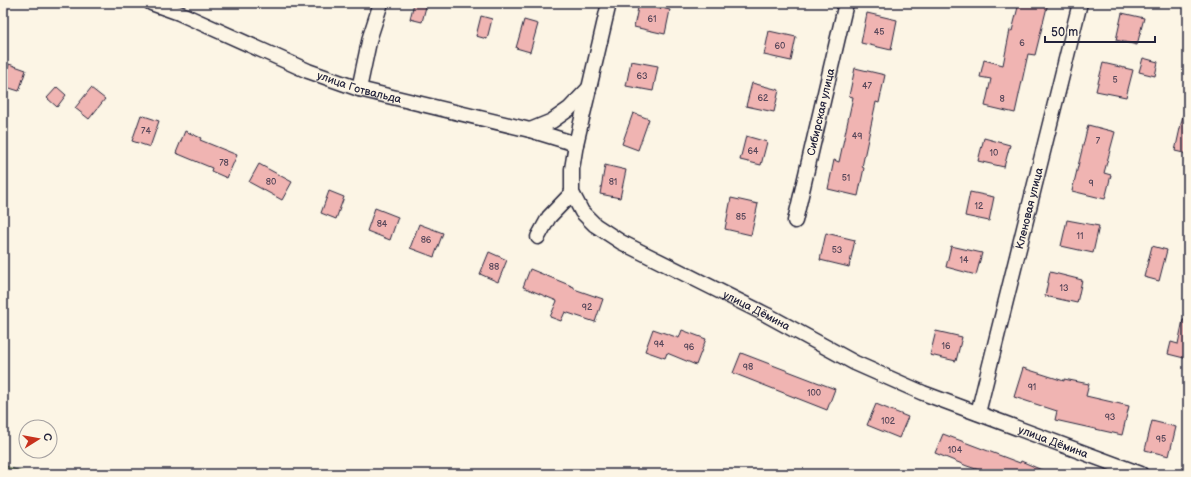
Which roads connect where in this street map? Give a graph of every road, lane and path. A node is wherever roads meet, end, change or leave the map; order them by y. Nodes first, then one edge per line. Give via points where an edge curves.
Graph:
1 (151, 3) edge
2 (381, 3) edge
3 (609, 3) edge
4 (846, 3) edge
5 (1080, 3) edge
6 (590, 86) junction
7 (359, 89) junction
8 (530, 130) junction
9 (576, 144) junction
10 (572, 193) junction
11 (795, 221) dead end
12 (538, 237) dead end
13 (978, 413) junction
14 (1140, 474) edge

1 - 7 street, улица Готвальда via 308,71
2 - 7 street
3 - 6 street, улица Дёмина
4 - 11 street, Сибирская улица
5 - 13 street, Кленовая улица
6 - 8 street via 569,109 552,121
6 - 9 street, улица Дёмина
7 - 8 street, улица Готвальда
8 - 9 street, улица Готвальда
9 - 10 street, улица Дёмина
10 - 12 street via 549,217
10 - 13 street, улица Дёмина via 582,212 595,225 621,242 767,315 855,363 923,393
13 - 14 street, улица Дёмина

